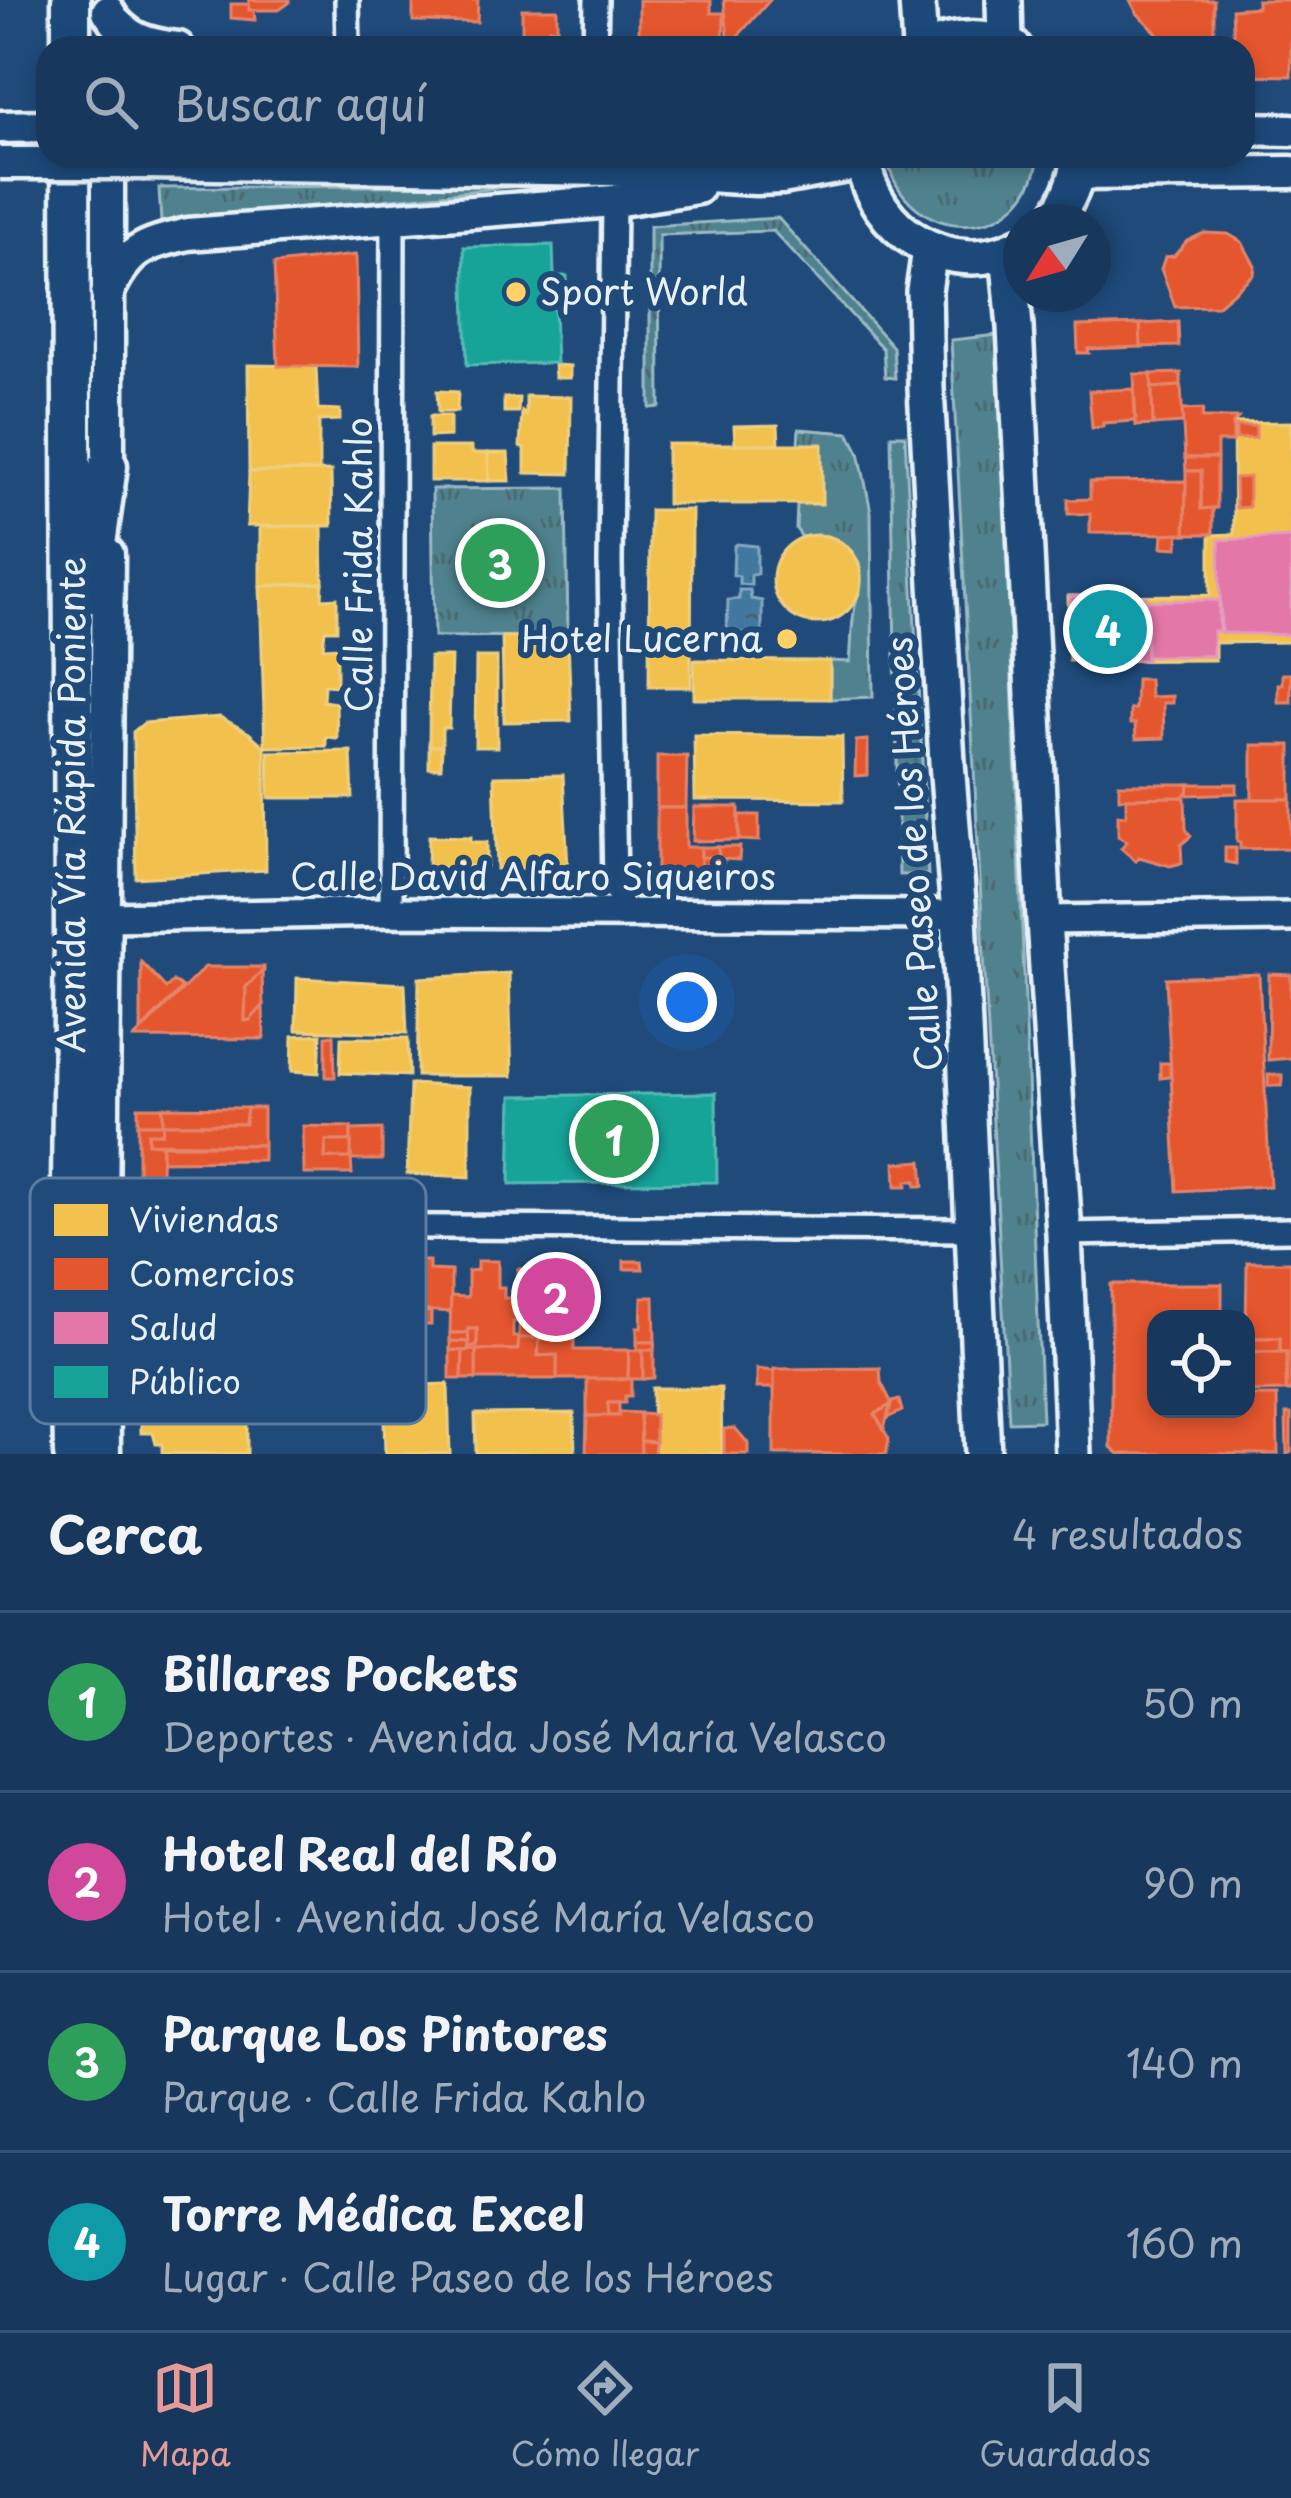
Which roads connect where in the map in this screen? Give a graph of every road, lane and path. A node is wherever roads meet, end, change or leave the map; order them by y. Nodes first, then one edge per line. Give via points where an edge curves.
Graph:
1 (71, 0) edge
2 (347, 0) edge
3 (596, 0) edge
4 (917, 0) edge
5 (1004, 0) edge
6 (108, 6) edge
7 (71, 36) edge
8 (131, 36) edge
9 (347, 36) edge
10 (595, 36) edge
11 (922, 36) edge
12 (1008, 36) edge
13 (36, 126) edge
14 (0, 127) edge
15 (1255, 129) edge
16 (1291, 130) edge
17 (0, 163) edge
18 (36, 163) edge
19 (71, 168) edge
20 (108, 168) edge
21 (477, 168) edge
22 (824, 168) edge
23 (864, 168) edge
24 (1078, 168) edge
25 (1170, 168) edge
26 (1291, 172) edge
27 (756, 179) junction
28 (614, 201) junction
29 (1065, 204) edge
30 (393, 218) junction
31 (930, 250) junction
32 (1003, 252) edge
33 (107, 295) junction
34 (1015, 312) edge
35 (108, 466) junction
36 (72, 716) junction
37 (615, 904) junction
38 (391, 912) junction
39 (958, 914) junction
40 (106, 916) junction
41 (1291, 917) edge
42 (1044, 920) junction
43 (71, 1178) edge
44 (103, 1178) edge
45 (426, 1227) edge
46 (974, 1230) junction
47 (1291, 1230) edge
48 (1064, 1234) junction
49 (73, 1424) edge
50 (104, 1424) edge
51 (73, 1454) edge
52 (104, 1454) edge
53 (983, 1454) edge
54 (1073, 1454) edge

1 - 7 highway
2 - 9 street
3 - 10 street
4 - 11 main road
5 - 12 main road
6 - 8 main road
13 - 14 main road
15 - 16 main road
17 - 18 main road, bridge
19 - 36 highway, Avenida Vía Rápida Poniente
20 - 33 main road, Avenida Vía Rápida Poniente
21 - 27 main road, bridge
22 - 27 main road
23 - 31 main road via 885,215
24 - 29 main road
25 - 26 main road
27 - 28 main road
28 - 30 main road
28 - 37 street
30 - 33 main road via 147,244
30 - 38 street, Calle Frida Kahlo
31 - 32 main road via 956,257
31 - 39 main road, Calle Paseo de los Héroes via 926,389
33 - 35 main road, Avenida Vía Rápida Poniente
34 - 42 main road
35 - 36 highway
35 - 40 main road, Avenida Vía Rápida Poniente
36 - 43 highway, Avenida Vía Rápida Poniente
37 - 38 street, Calle David Alfaro Siqueiros
37 - 39 street, Calle David Alfaro Siqueiros
38 - 40 street, Calle David Alfaro Siqueiros
39 - 46 main road, Calle Paseo de los Héroes
40 - 44 main road, Avenida Vía Rápida Poniente
41 - 42 street
42 - 48 main road
45 - 46 street
46 - 53 main road, Calle Paseo de los Héroes
47 - 48 street
48 - 54 main road
49 - 51 highway, Avenida Vía Rápida Poniente
50 - 52 main road, Avenida Vía Rápida Poniente

